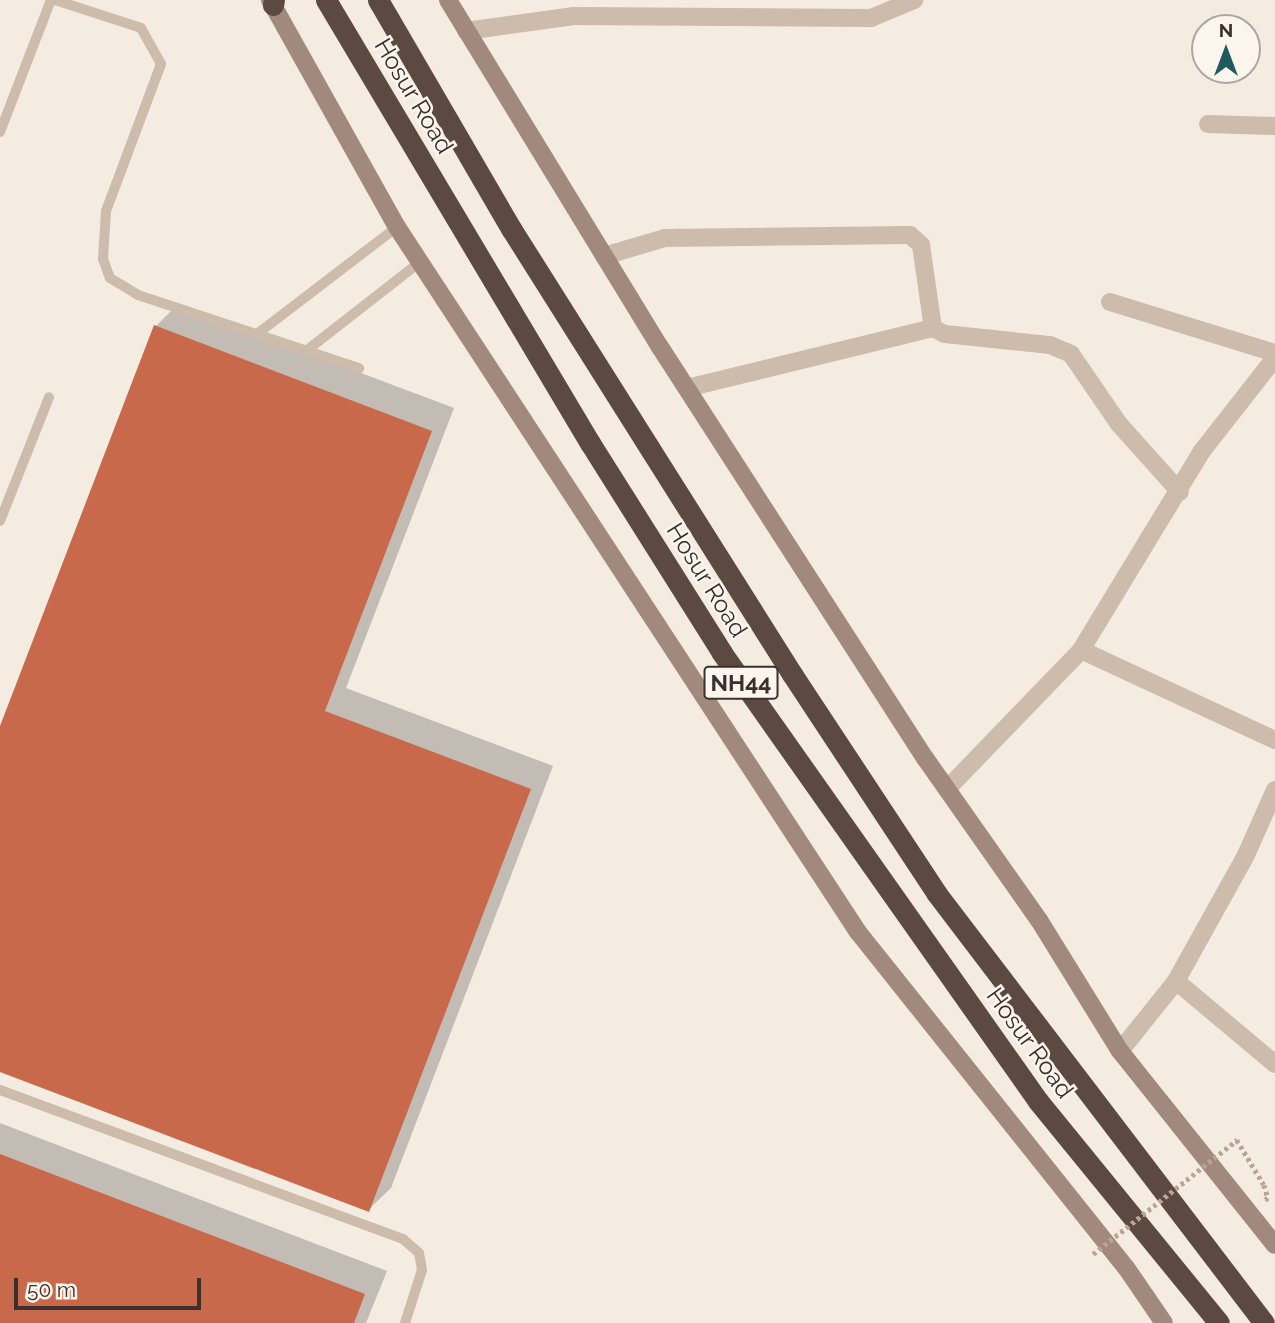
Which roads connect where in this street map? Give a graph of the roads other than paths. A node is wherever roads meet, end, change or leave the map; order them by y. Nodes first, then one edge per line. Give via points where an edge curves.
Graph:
1 (53, 0) edge
2 (326, 0) edge
3 (378, 0) edge
4 (448, 0) edge
5 (914, 0) edge
6 (273, 2) edge
7 (466, 31) junction
8 (1208, 124) dead end
9 (1275, 126) edge
10 (0, 132) edge
11 (397, 227) junction
12 (604, 256) junction
13 (420, 262) junction
14 (1110, 302) dead end
15 (933, 328) junction
16 (257, 334) junction
17 (306, 351) junction
18 (1275, 353) edge
19 (1275, 358) edge
20 (359, 368) dead end
21 (687, 388) junction
22 (48, 397) dead end
23 (1180, 492) junction
24 (0, 521) edge
25 (1081, 650) junction
26 (1275, 740) edge
27 (947, 789) junction
28 (1275, 790) edge
29 (1175, 981) junction
30 (1120, 1051) junction
31 (1275, 1063) edge
32 (0, 1090) edge
33 (1275, 1245) edge
34 (405, 1323) edge
35 (1164, 1323) edge
36 (1219, 1323) edge
37 (1264, 1323) edge

1 - 10 lane
1 - 16 lane via 141,28 161,64 106,211 103,259 110,278 138,295
2 - 36 highway, Hosur Road / NH44 via 722,653 1038,1101
3 - 37 highway, Hosur Road / NH44 via 512,230 937,894
4 - 7 street
5 - 7 street via 871,18 574,16
6 - 11 street
7 - 12 street
8 - 9 street
11 - 13 street
11 - 16 lane
12 - 15 street via 665,238 911,235 921,245
12 - 21 street
13 - 17 lane
13 - 35 street via 858,932 1127,1269
14 - 18 street
15 - 21 street
15 - 23 street via 945,334 1050,345 1071,354 1119,424
16 - 17 lane
17 - 20 lane
19 - 23 street via 1202,452
21 - 27 street
22 - 24 lane
23 - 25 street
25 - 26 street
25 - 27 street
27 - 30 street via 1039,920
28 - 29 street via 1246,855
29 - 30 street
29 - 31 street
30 - 33 street
32 - 34 lane via 403,1239 419,1253 422,1270

